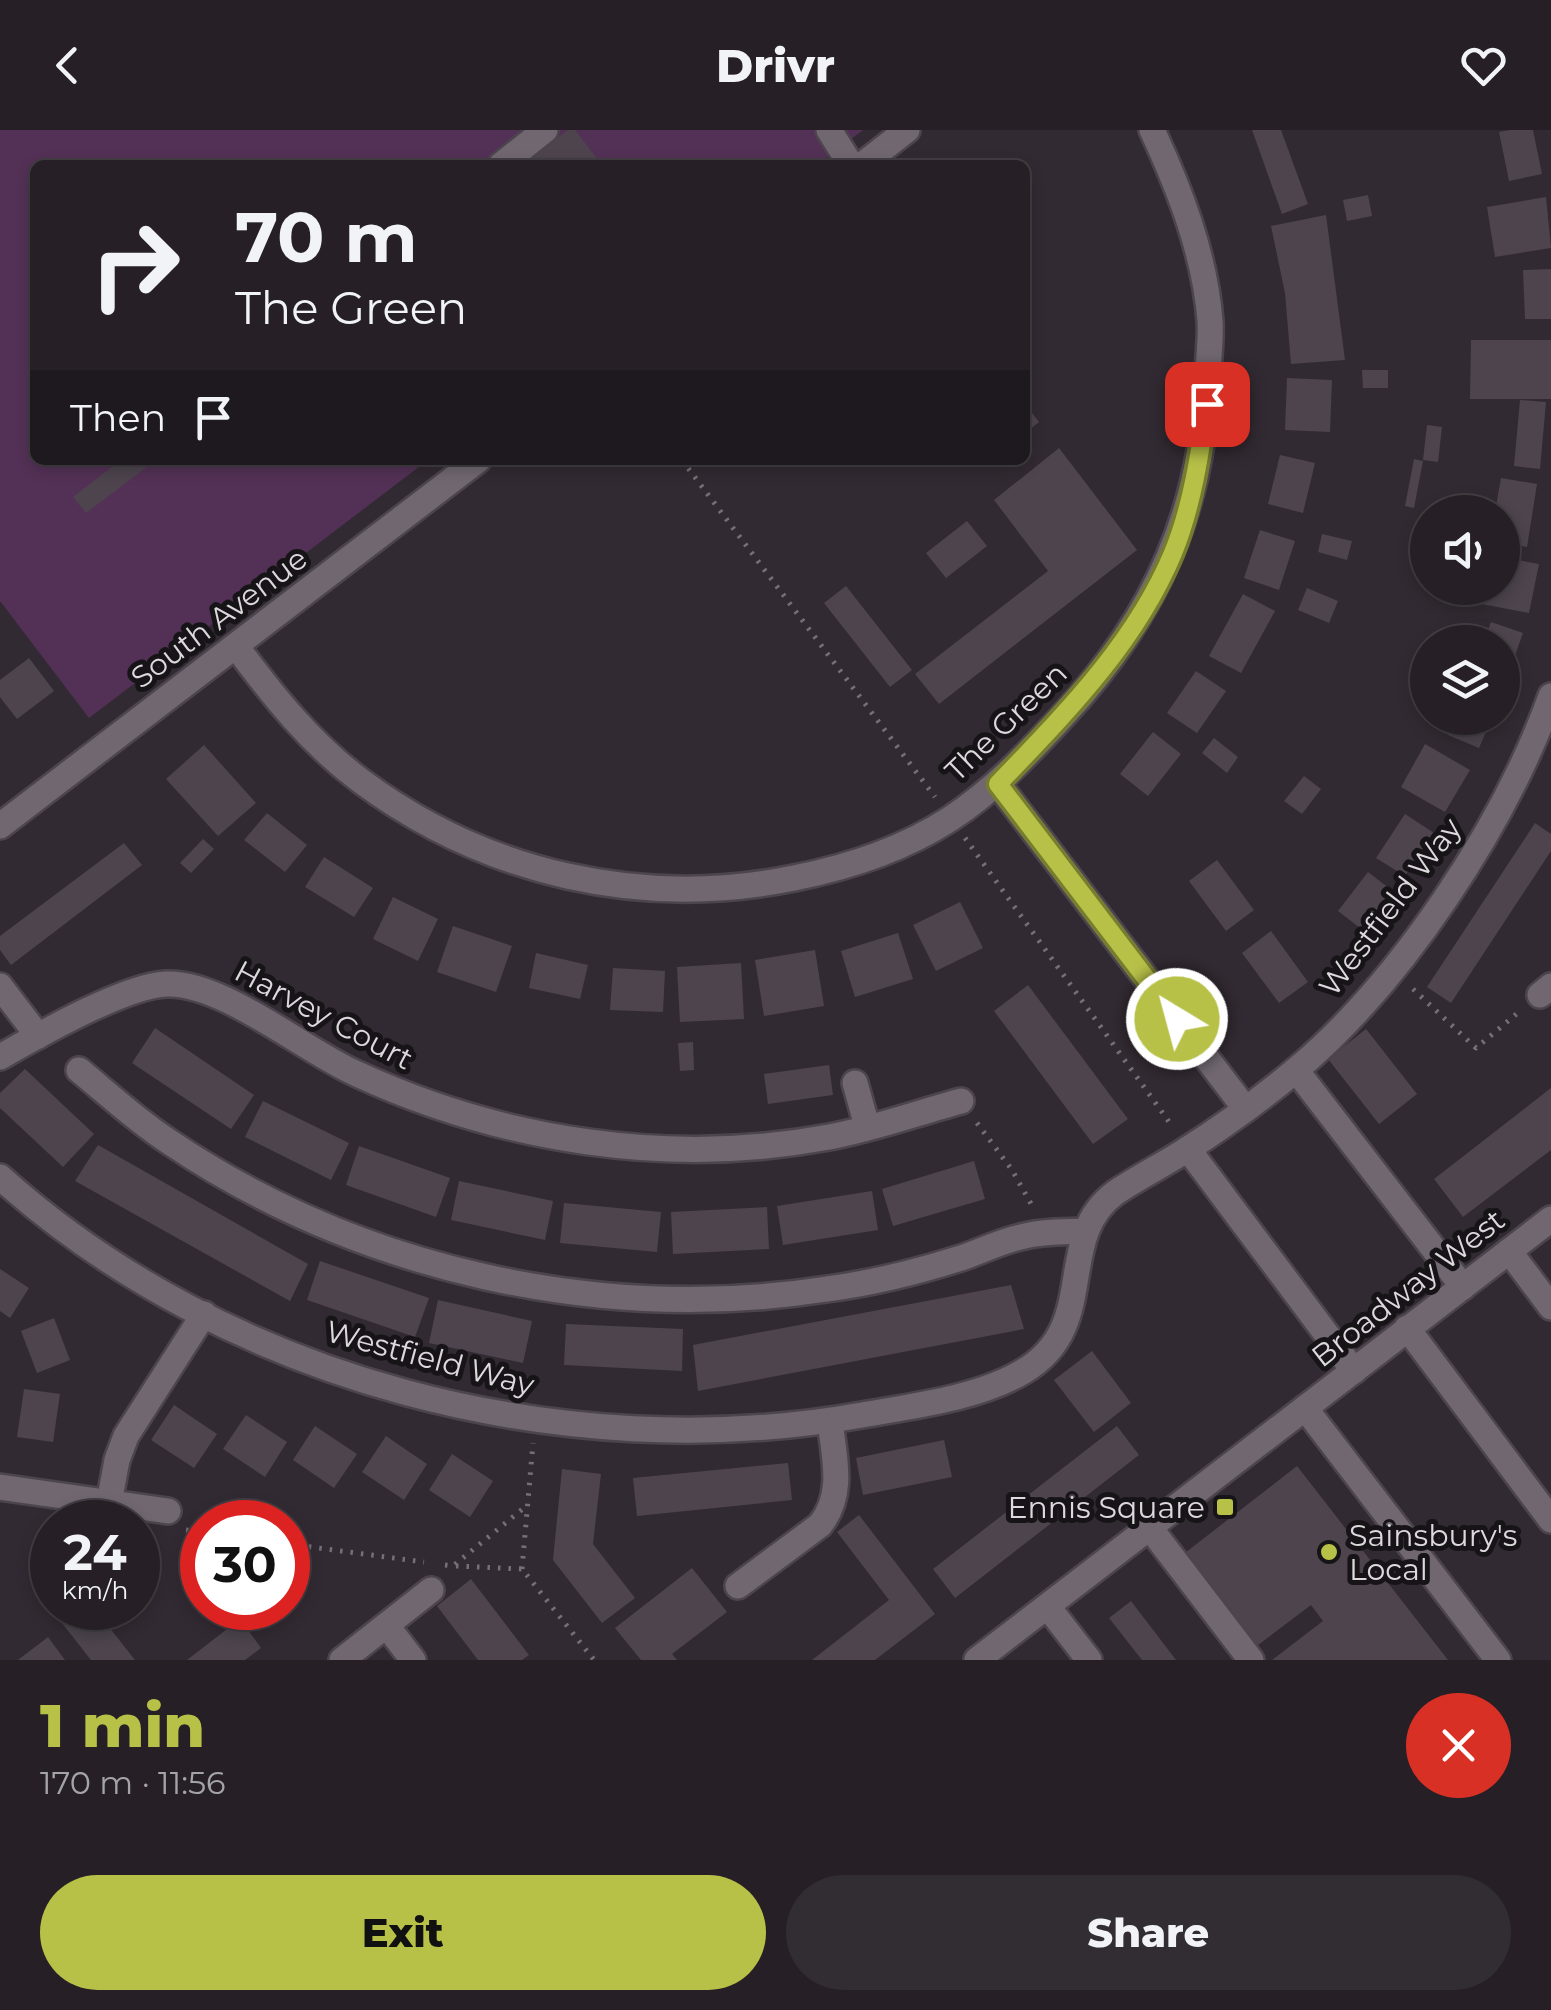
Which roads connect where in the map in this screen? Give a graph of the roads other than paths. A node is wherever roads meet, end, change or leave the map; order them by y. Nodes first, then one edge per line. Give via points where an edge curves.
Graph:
1 (546, 130) edge
2 (828, 130) edge
3 (907, 130) edge
4 (1152, 130) edge
5 (507, 160) edge
6 (849, 160) edge
7 (868, 160) edge
8 (471, 465) edge
9 (236, 646) junction
10 (1550, 702) edge
11 (998, 784) junction
12 (0, 826) edge
13 (0, 986) edge
14 (38, 1036) junction
15 (0, 1057) edge
16 (79, 1070) dead end
17 (1296, 1070) junction
18 (855, 1083) dead end
19 (961, 1100) road end
20 (1244, 1108) junction
21 (867, 1126) junction
22 (1188, 1149) junction
23 (0, 1177) edge
24 (1551, 1219) edge
25 (1086, 1230) junction
26 (1509, 1251) junction
27 (1462, 1287) junction
28 (1551, 1307) edge
29 (204, 1314) junction
30 (1407, 1328) junction
31 (1354, 1370) junction
32 (1304, 1408) junction
33 (830, 1421) junction
34 (0, 1487) edge
35 (89, 1500) edge
36 (110, 1500) edge
37 (160, 1510) edge
38 (168, 1511) dead end
39 (1551, 1520) edge
40 (1150, 1528) junction
41 (738, 1586) dead end
42 (431, 1590) road end
43 (1048, 1607) junction
44 (387, 1626) junction
45 (342, 1660) edge
46 (413, 1660) edge
47 (976, 1660) edge
48 (1089, 1660) edge
49 (1250, 1660) edge
50 (1498, 1660) edge

1 - 5 street
2 - 6 street
3 - 7 street
4 - 11 street, The Green via 1198,254 1210,322 1198,464 1174,552 1136,622 1091,686
8 - 9 street, South Avenue
9 - 11 street, The Green via 294,721 394,804 480,850 579,880 687,891 839,869 951,818
9 - 12 street, South Avenue
10 - 17 street, Westfield Way via 1507,799 1454,884 1392,970
11 - 20 street
13 - 14 street
14 - 15 street, Harvey Court
14 - 21 street, Harvey Court via 138,988 198,986 354,1073 505,1128 600,1144 681,1147 770,1144
16 - 25 street via 168,1141 293,1212 424,1260 544,1290 680,1300 808,1292 895,1277 1026,1236
17 - 20 street, Westfield Way
17 - 27 street
18 - 21 street
19 - 21 street, Harvey Court
20 - 22 street, Westfield Way
22 - 25 street, Westfield Way via 1114,1194
22 - 31 street
23 - 29 street, Westfield Way via 139,1281
24 - 26 street, Broadway West
25 - 33 street, Westfield Way via 1068,1320 1027,1370 929,1403
26 - 27 street, Broadway West
26 - 28 street
27 - 30 street, Broadway West
29 - 33 street, Westfield Way via 346,1373 536,1420 662,1431
29 - 36 street via 126,1436
30 - 31 street, Broadway West
30 - 39 street
31 - 32 street, Broadway West
32 - 40 street, Broadway West
32 - 50 street
33 - 41 street via 836,1486 830,1513
34 - 35 street
37 - 38 street
40 - 43 street, Broadway West
40 - 49 street
42 - 44 street
43 - 47 street, Broadway West
43 - 48 street
44 - 45 street
44 - 46 street

